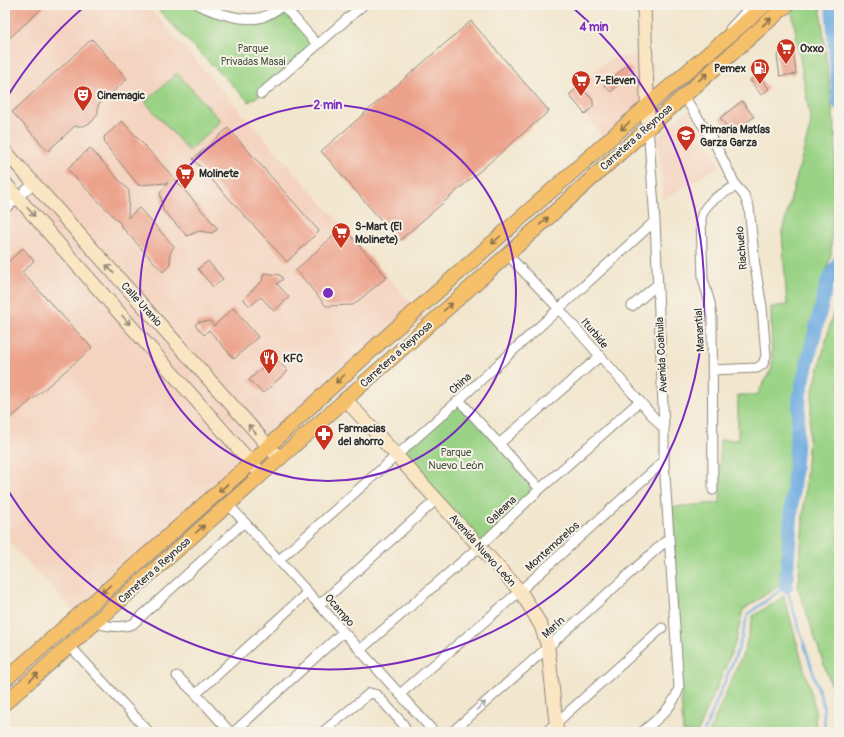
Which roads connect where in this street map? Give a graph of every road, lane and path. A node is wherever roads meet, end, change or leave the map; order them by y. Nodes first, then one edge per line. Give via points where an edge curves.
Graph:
1 (200, 5) edge
2 (284, 5) edge
3 (363, 5) edge
4 (644, 5) edge
5 (752, 5) edge
6 (765, 5) edge
7 (787, 5) edge
8 (212, 7) edge
9 (722, 42) junction
10 (317, 44) junction
11 (261, 94) dead end
12 (683, 95) junction
13 (647, 106) junction
14 (648, 126) junction
15 (5, 150) edge
16 (5, 183) edge
17 (34, 183) junction
18 (736, 186) junction
19 (18, 198) junction
20 (5, 209) edge
21 (655, 221) junction
22 (507, 254) junction
23 (658, 284) junction
24 (632, 306) dead end
25 (559, 309) junction
26 (384, 339) junction
27 (599, 357) junction
28 (713, 370) junction
29 (345, 399) junction
30 (459, 400) junction
31 (639, 402) junction
32 (298, 419) junction
33 (664, 429) junction
34 (499, 444) junction
35 (268, 447) junction
36 (397, 455) junction
37 (279, 458) junction
38 (664, 461) junction
39 (252, 462) junction
40 (261, 474) junction
41 (540, 489) junction
42 (713, 490) dead end
43 (437, 499) junction
44 (228, 504) junction
45 (244, 522) junction
46 (172, 532) junction
47 (669, 538) junction
48 (480, 546) junction
49 (279, 560) junction
50 (151, 574) junction
51 (520, 591) junction
52 (308, 592) junction
53 (319, 605) junction
54 (96, 622) junction
55 (662, 628) dead end
56 (343, 632) junction
57 (70, 646) junction
58 (548, 647) junction
59 (360, 650) junction
60 (177, 676) dead end
61 (5, 680) edge
62 (196, 694) junction
63 (400, 694) junction
64 (5, 704) edge
65 (556, 728) edge
66 (149, 732) edge
67 (230, 732) edge
68 (234, 732) edge
69 (323, 732) edge
70 (404, 732) edge
71 (434, 732) edge
72 (452, 732) edge
73 (546, 732) edge
74 (642, 732) edge

1 - 8 street
2 - 8 street via 261,18 229,15
2 - 10 street
3 - 10 street
4 - 13 street, Avenida Coahuila
5 - 9 street via 734,23
6 - 9 main road, Carretera a Reynosa
12 -> 7 main road, Carretera a Reynosa
9 - 13 main road, Carretera a Reynosa
10 - 11 street
12 - 14 main road, Carretera a Reynosa
12 - 18 street, Riachuelo via 715,144
13 - 14 street, Avenida Coahuila
13 -> 26 main road, Carretera a Reynosa
14 - 21 street, Avenida Coahuila
22 -> 14 main road, Carretera a Reynosa
15 - 17 street, Calle Uranio
16 - 19 street, Calle Uranio
17 - 19 street
35 -> 17 street, Calle Uranio
18 - 28 street, Manantial via 710,202 702,212 701,218 703,279 712,318
18 - 28 street, Riachuelo via 744,195 749,207 766,356 763,364 757,368
19 - 20 street
19 -> 39 street, Calle Uranio
21 - 23 street, Avenida Coahuila
21 - 25 street, China
22 - 25 street, Iturbide
29 -> 22 main road, Carretera a Reynosa
23 - 24 street
23 - 33 street, Avenida Coahuila
25 - 27 street, Iturbide
25 - 30 street, China
26 - 29 main road via 373,358 353,382
26 -> 32 main road, Carretera a Reynosa
27 - 31 street, Iturbide
27 - 34 street
28 - 42 street, Manantial
29 - 32 main road via 331,401
29 - 36 street, Avenida Nuevo León
29 - 37 main road, Carretera a Reynosa
30 - 34 street
30 - 36 street, China
31 - 33 street, Iturbide
31 - 41 street, Galeana
32 - 35 main road, Carretera a Reynosa
33 - 38 street, Avenida Coahuila
34 - 41 street
35 - 37 street, Calle Uranio
35 - 39 main road, Carretera a Reynosa
36 - 43 street, Avenida Nuevo León
36 - 49 street, China
37 - 40 main road, Carretera a Reynosa
38 - 47 street, Avenida Coahuila
38 - 51 street, Montemorelos
39 - 40 street, Calle Uranio
39 -> 46 main road, Carretera a Reynosa
40 - 44 main road, Carretera a Reynosa
41 - 48 street, Galeana
43 - 48 street, Avenida Nuevo León
43 - 53 street
44 - 45 street, Ocampo
50 -> 44 main road, Carretera a Reynosa
45 - 49 street, Ocampo
45 - 54 street via 133,624 116,627
46 - 50 main road via 170,550
46 -> 61 main road, Carretera a Reynosa
47 - 58 street, Marín
47 - 74 street, Avenida Coahuila via 679,688 673,703
48 - 51 street, Avenida Nuevo León
48 - 59 street, Galeana
49 - 52 street, Ocampo
50 - 54 main road, Carretera a Reynosa
51 - 58 street, Avenida Nuevo León via 535,615
51 - 63 street, Montemorelos
52 - 53 street, Ocampo
52 - 62 street
53 - 56 street, Ocampo
54 - 57 main road, Carretera a Reynosa
55 - 65 street
56 - 59 street, Ocampo
56 - 68 street
64 -> 57 main road, Carretera a Reynosa
57 - 66 street
58 - 65 street, Avenida Nuevo León
72 -> 58 street, Marín
59 - 63 street, Ocampo
60 - 62 street
62 - 67 street
63 - 71 street, Ocampo
65 - 73 street
69 - 70 street via 370,693 377,695 403,724

